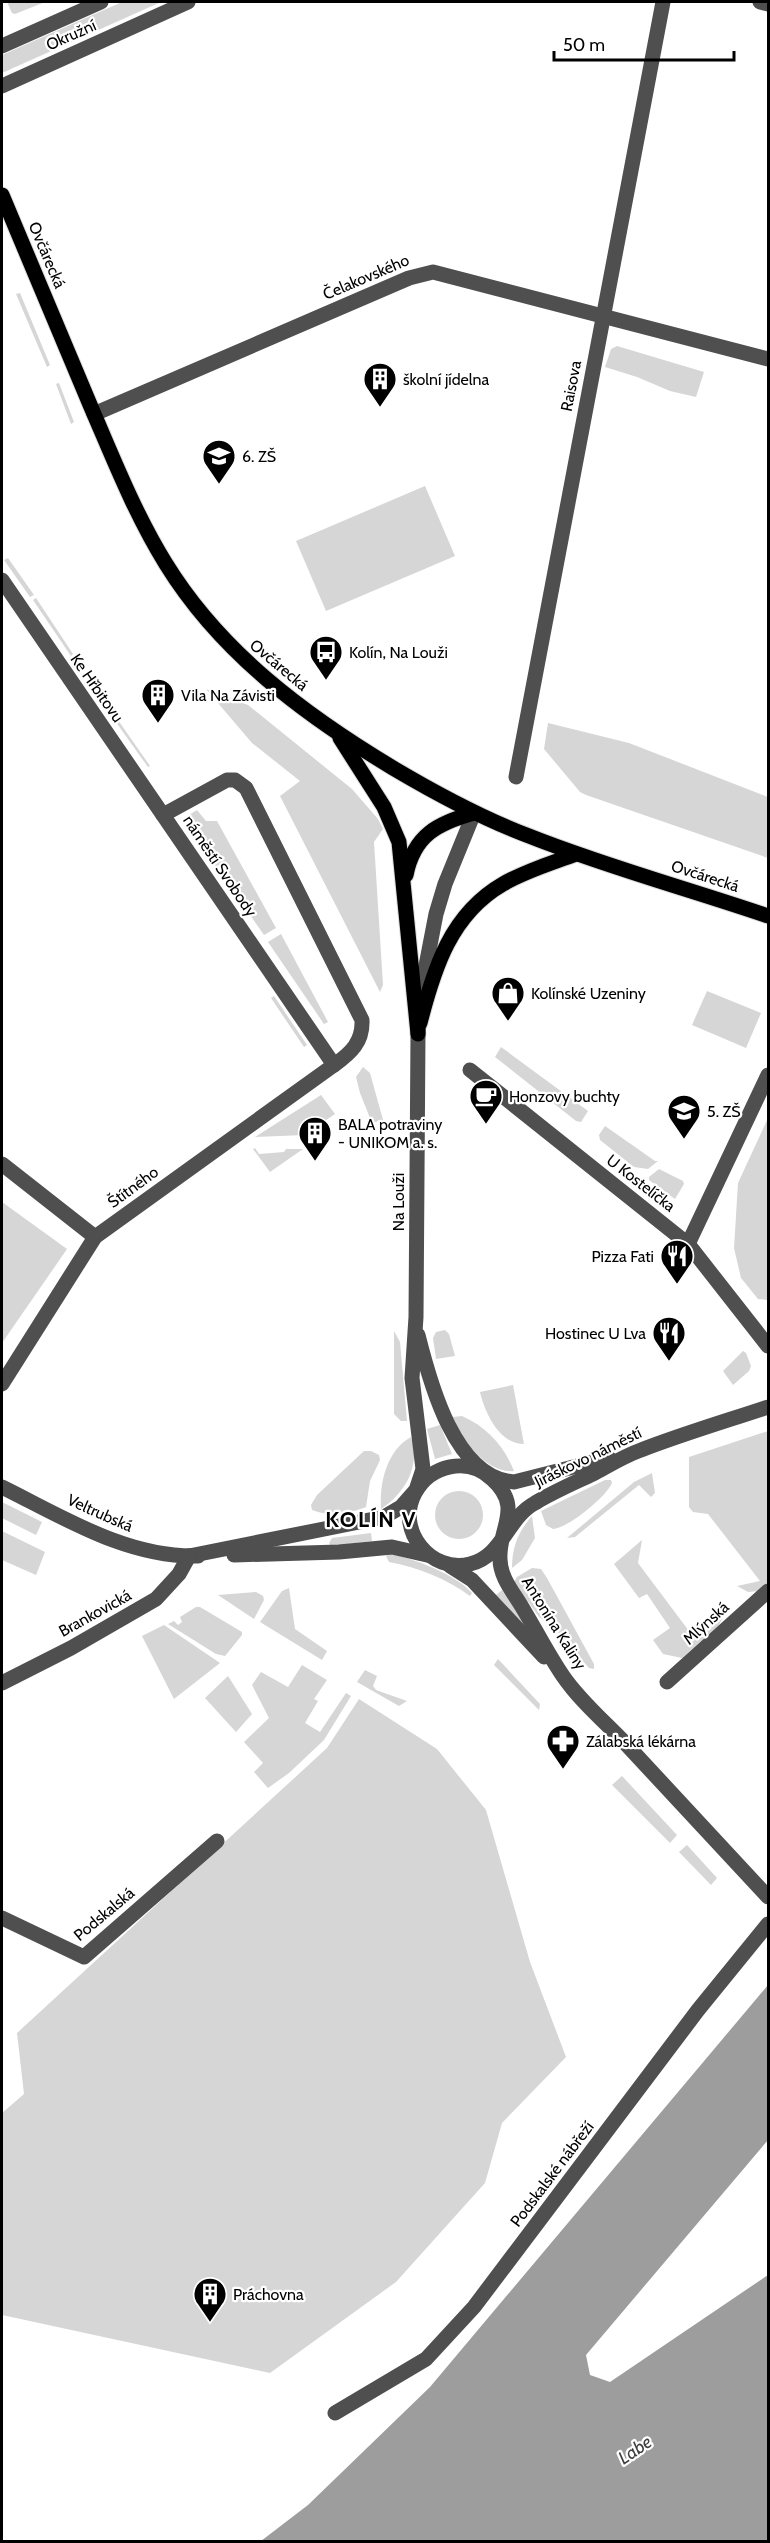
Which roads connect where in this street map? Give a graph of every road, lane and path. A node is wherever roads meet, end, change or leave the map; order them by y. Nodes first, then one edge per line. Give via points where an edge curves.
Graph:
1 (101, 2) edge
2 (188, 2) edge
3 (663, 2) edge
4 (760, 2) edge
5 (768, 4) edge
6 (2, 46) edge
7 (2, 86) edge
8 (2, 195) edge
9 (602, 315) junction
10 (768, 359) edge
11 (94, 414) junction
12 (2, 580) edge
13 (336, 733) junction
14 (516, 777) dead end
15 (474, 813) junction
16 (163, 815) junction
17 (576, 854) junction
18 (405, 892) junction
19 (768, 916) edge
20 (418, 1034) junction
21 (334, 1065) junction
22 (470, 1070) dead end
23 (768, 1075) edge
24 (2, 1164) edge
25 (95, 1237) junction
26 (688, 1244) junction
27 (416, 1317) junction
28 (768, 1346) edge
29 (2, 1384) edge
30 (768, 1407) edge
31 (639, 1450) junction
32 (484, 1472) junction
33 (2, 1488) edge
34 (416, 1490) junction
35 (504, 1536) junction
36 (189, 1556) junction
37 (434, 1559) junction
38 (768, 1591) edge
39 (565, 1678) junction
40 (667, 1682) dead end
41 (2, 1683) edge
42 (217, 1841) dead end
43 (768, 1897) edge
44 (2, 1918) edge
45 (768, 1924) edge
46 (335, 2413) dead end

1 - 6 street, Okružní
2 - 7 street, Okružní
3 - 9 street, Raisova
4 - 5 street
8 - 11 main road, Ovčárecká
9 - 10 street, Čelakovského
9 - 11 street, Čelakovského via 445,273 421,273
9 - 14 street, Raisova
11 - 13 main road, Ovčárecká via 151,540 183,590 250,666
12 - 16 street, Ke Hřbitovu
13 - 15 main road, Ovčárecká
13 - 18 main road via 393,825 402,858
15 - 17 main road, Ovčárecká
15 - 18 main road via 450,820 424,838 409,860
15 - 20 street, Na Louži via 436,914
16 - 21 street, náměstí Svobody
16 - 21 street, náměstí Svobody via 227,780 235,780 246,788 362,1020 363,1030 356,1047
17 - 19 main road, Ovčárecká
17 - 20 main road via 504,882 461,919 440,957
18 - 20 main road
20 - 27 street, Na Louži
21 - 25 street, Štítného
22 - 26 street, U Kostelíčka
23 - 26 street
24 - 25 street
25 - 29 street, Štítného
26 - 28 street, U Kostelíčka
27 - 32 street via 427,1367 445,1416 460,1447
27 - 34 street, Na Louži via 412,1378 424,1460
30 - 31 street, Jiráskovo náměstí
31 - 32 street via 525,1480 507,1481
31 - 35 street, Jiráskovo náměstí via 534,1503
32 - 34 street via 451,1466 429,1476
32 - 35 street via 506,1501 509,1516
33 - 36 street, Veltrubská via 126,1546
34 - 36 street via 401,1507 375,1520
34 - 37 street via 409,1522 418,1545
35 - 37 street, Jiráskovo náměstí via 493,1552 479,1561 461,1565
35 - 39 street, Antonína Kaliny via 500,1559 504,1579
36 - 37 street via 392,1547
36 - 41 street, Brankovická via 179,1574 156,1599
37 - 39 street via 472,1580
38 - 40 street, Mlýnská
39 - 43 street, Antonína Kaliny
42 - 44 street, Podskalská via 84,1957
45 - 46 street, Podskalské nábřeží via 698,2010 474,2307 426,2358

